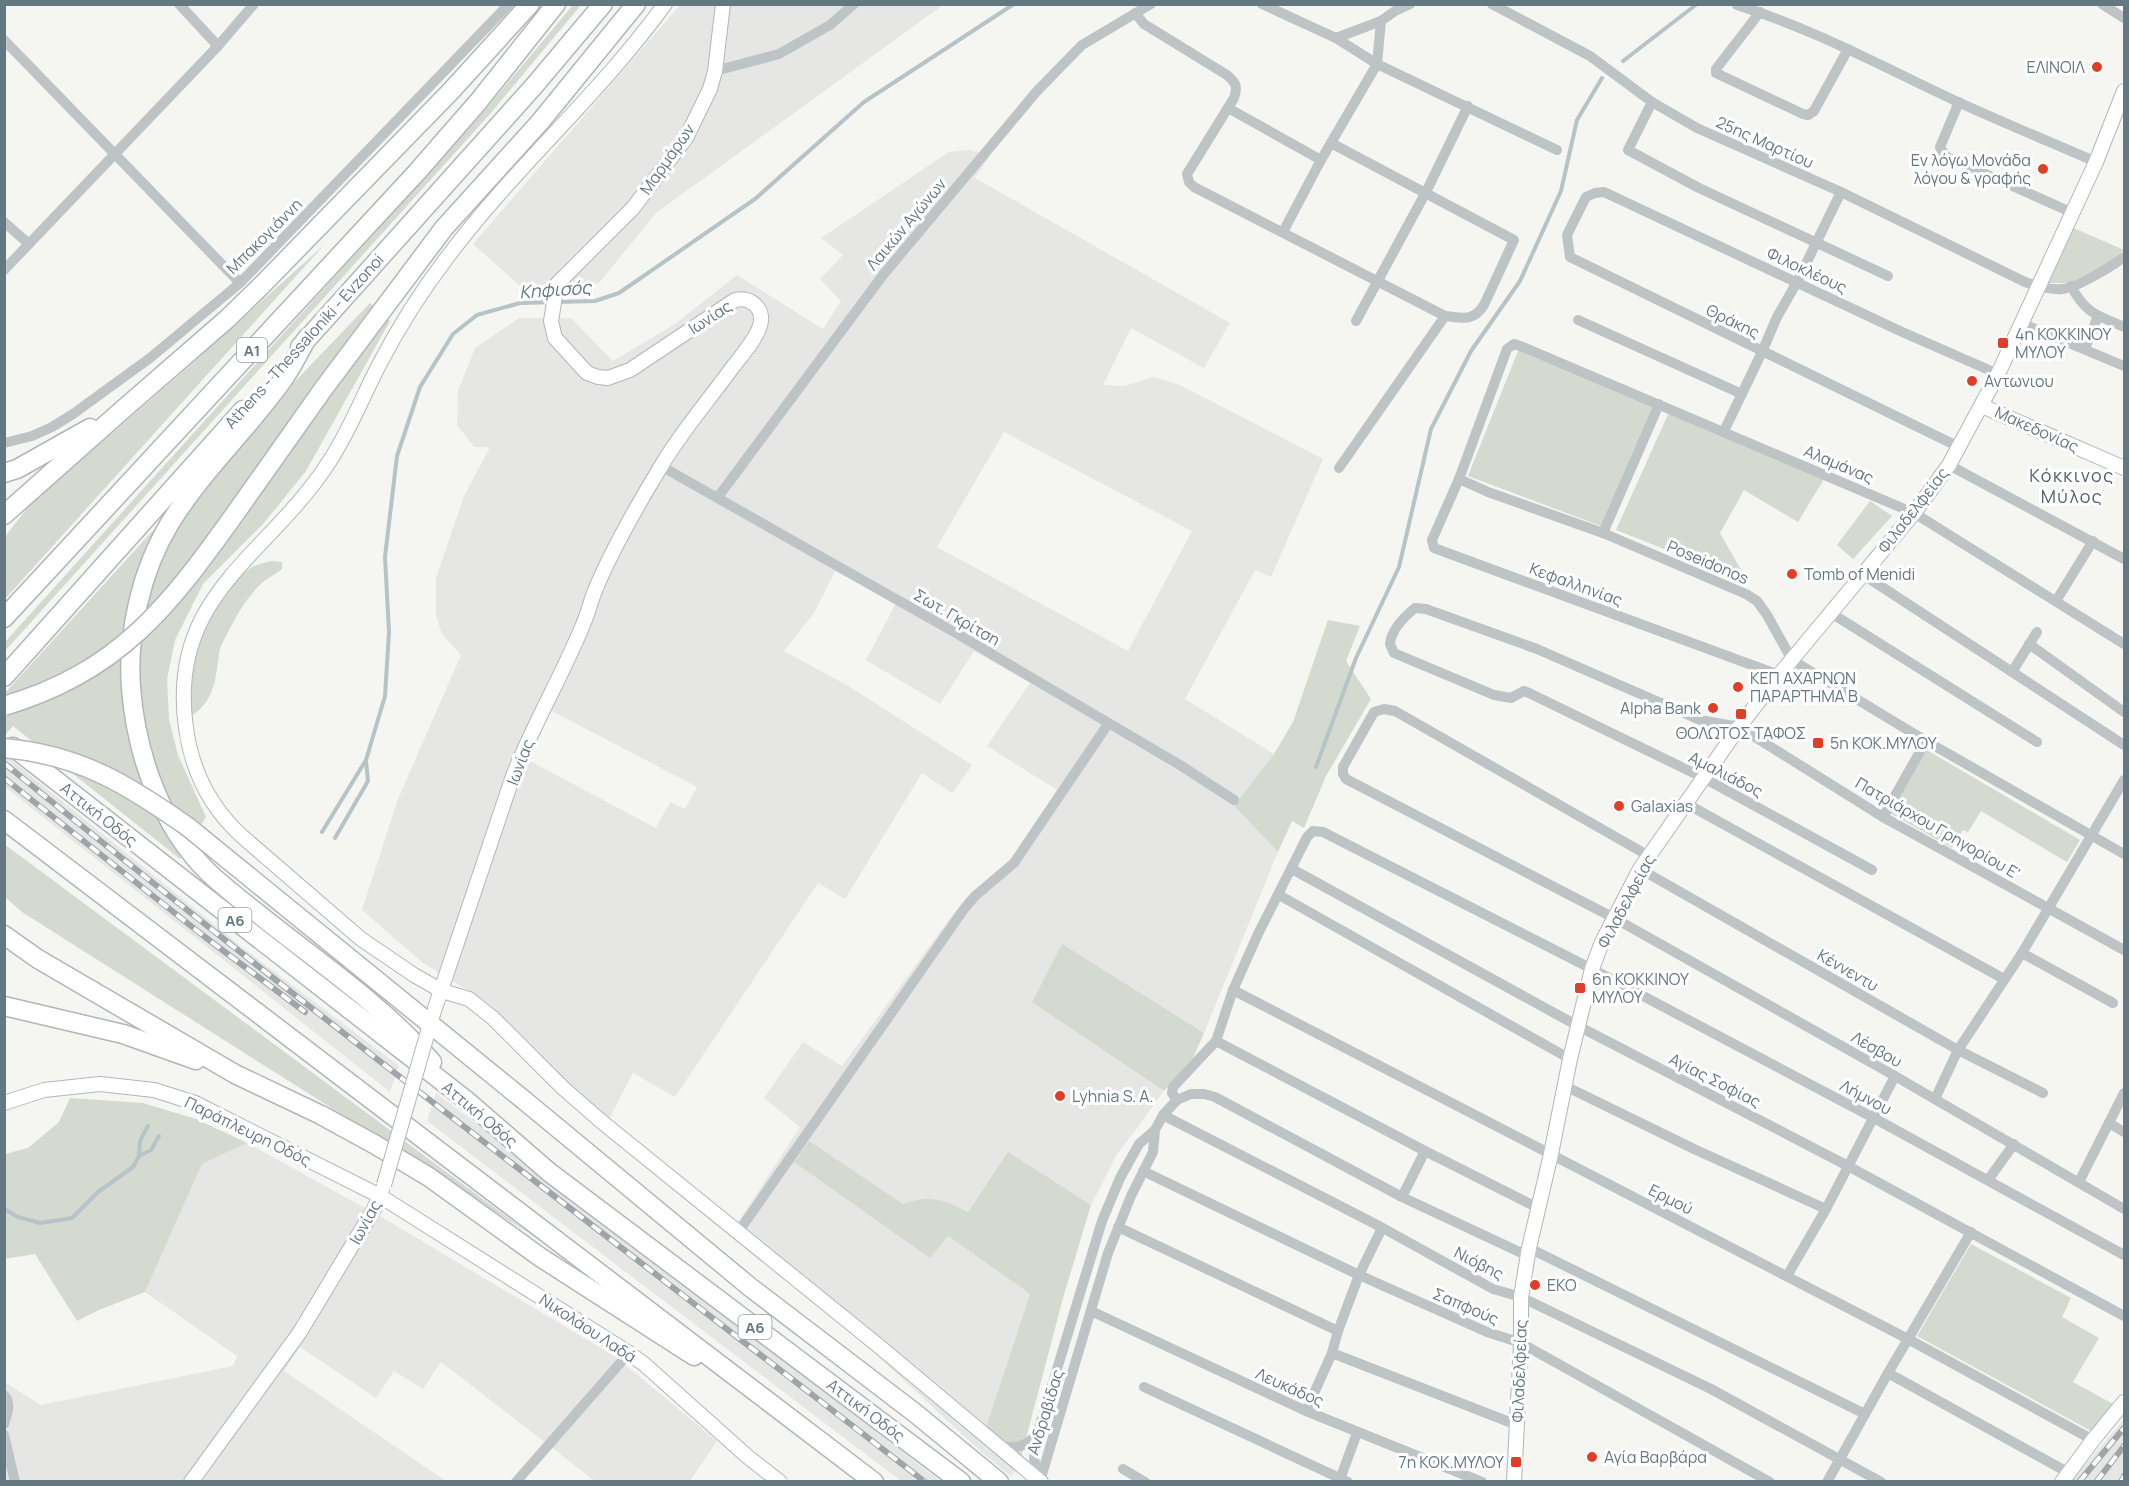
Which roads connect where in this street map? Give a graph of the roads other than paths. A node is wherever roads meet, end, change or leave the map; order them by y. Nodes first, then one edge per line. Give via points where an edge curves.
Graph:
1 (178, 4) edge
2 (255, 4) edge
3 (509, 4) edge
4 (530, 4) edge
5 (556, 4) edge
6 (603, 4) edge
7 (636, 4) edge
8 (665, 4) edge
9 (723, 4) edge
10 (854, 4) edge
11 (1151, 4) edge
12 (1262, 4) edge
13 (1410, 4) edge
14 (1492, 4) edge
15 (1737, 4) edge
16 (2102, 4) edge
17 (1394, 8) edge
18 (1767, 10) edge
19 (1135, 13) junction
20 (2124, 18) edge
21 (1382, 21) junction
22 (1335, 38) junction
23 (4, 40) edge
24 (218, 46) junction
25 (1848, 49) junction
26 (1377, 64) junction
27 (715, 71) junction
28 (2124, 91) edge
29 (1652, 102) junction
30 (1959, 102) junction
31 (1468, 106) junction
32 (1228, 108) junction
33 (1331, 143) junction
34 (1557, 150) dead end
35 (116, 153) junction
36 (1321, 160) junction
37 (2096, 162) junction
38 (1426, 192) junction
39 (1604, 192) joint
40 (1840, 192) junction
41 (2073, 213) junction
42 (4, 222) edge
43 (1283, 232) junction
44 (29, 243) junction
45 (1815, 243) junction
46 (2124, 258) edge
47 (4, 270) edge
48 (1888, 276) dead end
49 (1797, 282) junction
50 (240, 283) junction
51 (1377, 283) junction
52 (2037, 286) junction
53 (2071, 286) junction
54 (552, 305) joint
55 (1445, 316) junction
56 (2098, 316) junction
57 (1578, 320) dead end
58 (1356, 321) dead end
59 (2021, 323) junction
60 (2124, 327) edge
61 (307, 338) junction
62 (2085, 350) junction
63 (1762, 352) junction
64 (2124, 366) edge
65 (1998, 374) junction
66 (1742, 394) junction
67 (1659, 404) junction
68 (1982, 406) junction
69 (120, 412) junction
70 (1724, 431) junction
71 (4, 443) edge
72 (1959, 447) junction
73 (1949, 465) junction
74 (661, 466) junction
75 (1339, 468) dead end
76 (2124, 468) edge
77 (4, 473) edge
78 (1459, 479) junction
79 (718, 497) junction
80 (1914, 513) junction
81 (4, 515) edge
82 (1603, 534) junction
83 (2093, 541) junction
84 (2124, 559) edge
85 (1862, 574) junction
86 (2056, 601) junction
87 (1831, 613) junction
88 (4, 618) edge
89 (2037, 632) dead end
90 (2029, 644) junction
91 (2124, 644) edge
92 (1792, 660) junction
93 (2012, 672) junction
94 (1779, 675) junction
95 (4, 677) edge
96 (4, 706) edge
97 (2124, 712) edge
98 (1108, 724) junction
99 (1739, 727) junction
100 (4, 740) edge
101 (1926, 741) junction
102 (2037, 742) dead end
103 (2124, 745) edge
104 (4, 748) edge
105 (1704, 778) junction
106 (2124, 780) edge
107 (1234, 800) dead end
108 (1687, 804) junction
109 (1883, 817) junction
110 (4, 820) edge
111 (2091, 835) junction
112 (2124, 854) edge
113 (1649, 856) junction
114 (1292, 869) junction
115 (1640, 869) junction
116 (1872, 870) dead end
117 (1279, 895) junction
118 (2048, 908) junction
119 (1614, 918) junction
120 (4, 935) edge
121 (2124, 950) edge
122 (2022, 953) junction
123 (1592, 969) junction
124 (2004, 979) junction
125 (1233, 990) junction
126 (442, 991) junction
127 (2113, 1003) dead end
128 (4, 1006) edge
129 (1578, 1026) junction
130 (1216, 1041) junction
131 (1958, 1050) junction
132 (1570, 1059) junction
133 (235, 1074) junction
134 (1895, 1076) junction
135 (1564, 1086) junction
136 (2043, 1093) dead end
137 (2124, 1093) edge
138 (466, 1100) junction
139 (1177, 1100) junction
140 (1935, 1100) junction
141 (4, 1103) edge
142 (1163, 1115) junction
143 (1872, 1117) junction
144 (2109, 1123) junction
145 (1155, 1130) junction
146 (2124, 1132) edge
147 (2014, 1144) junction
148 (1425, 1151) junction
149 (1551, 1154) junction
150 (1848, 1166) junction
151 (1143, 1171) junction
152 (1988, 1180) junction
153 (2079, 1182) junction
154 (382, 1191) junction
155 (1402, 1197) junction
156 (1538, 1208) junction
157 (1826, 1209) junction
158 (2124, 1209) edge
159 (1118, 1227) junction
160 (1382, 1228) junction
161 (739, 1231) junction
162 (1971, 1232) junction
163 (1528, 1252) junction
164 (2124, 1255) edge
165 (1359, 1275) junction
166 (1787, 1276) junction
167 (1521, 1297) junction
168 (1091, 1311) junction
169 (2124, 1316) edge
170 (1338, 1331) junction
171 (1908, 1339) junction
172 (1521, 1343) junction
173 (629, 1353) junction
174 (1332, 1353) junction
175 (1888, 1373) junction
176 (1144, 1387) dead end
177 (751, 1388) junction
178 (4, 1395) edge
179 (2124, 1402) edge
180 (1306, 1411) junction
181 (1864, 1414) junction
182 (4, 1424) edge
183 (1517, 1425) junction
184 (1357, 1433) junction
185 (4, 1435) edge
186 (1037, 1435) junction
187 (2093, 1440) junction
188 (996, 1445) junction
189 (1840, 1458) junction
190 (1123, 1469) dead end
191 (2066, 1477) edge
192 (1040, 1481) edge
193 (1342, 1481) edge
194 (15, 1482) edge
195 (191, 1482) edge
196 (516, 1482) edge
197 (780, 1482) edge
198 (874, 1482) edge
199 (961, 1482) edge
200 (999, 1482) edge
201 (1145, 1482) edge
202 (1482, 1482) edge
203 (1514, 1482) edge
204 (1770, 1482) edge
205 (1827, 1482) edge
206 (1881, 1482) edge

1 - 24 street
2 - 24 street
3 - 50 street, Μπακογιάννη
4 - 69 highway via 261,286
5 - 88 highway, Athens - Thessaloniki - Evzonoi / Α1 via 417,172
6 - 61 highway, Athens - Thessaloniki - Evzonoi / Α1
7 - 96 highway, bridge via 540,122 444,228 176,594 112,654 53,688
8 - 126 main road via 600,85 449,254 379,365 328,464 212,600 196,632 185,670 183,711 187,736 199,778 217,810 361,939
9 - 27 main road, Μαρμάρων
10 - 27 street via 830,25 779,54
11 - 19 street, Λαικών Αγώνων
12 - 22 street
13 - 17 street
14 - 29 street, 25ης Μαρτίου via 1590,56
15 - 18 street
16 - 20 street
17 - 21 street
18 - 25 street
18 - 25 street via 1716,73 1808,115 1814,111
19 - 32 street via 1144,24 1235,82 1237,88
19 - 79 street, Λαικών Αγώνων via 1082,45 1037,91 883,275
21 - 22 street
21 - 26 street
22 - 26 street
23 - 35 street
24 - 35 street
25 - 30 street
26 - 31 street
26 - 33 street
27 - 54 main road, Μαρμάρων via 686,138 633,208 557,284
28 - 37 main road, Φιλαδελφείας
29 - 40 street, 25ης Μαρτίου via 1697,128
29 - 45 street via 1628,150
30 - 37 street
30 - 41 street via 1940,147 1945,156
31 - 34 street
31 - 38 street
32 - 36 street
32 - 43 street via 1187,174 1189,182
33 - 36 street
33 - 38 street
35 - 44 street
35 - 50 street
36 - 43 street
37 - 41 main road, Φιλαδελφείας
38 - 51 street
38 - 55 street via 1514,240 1478,314 1468,318
39 - 49 street, Φιλοκλέους
39 - 63 street, Θράκης via 1586,197 1567,235 1570,257
40 - 45 street
40 - 52 street, 25ης Μαρτίου
41 - 52 main road, Φιλαδελφείας
42 - 44 street
43 - 51 street
44 - 47 street
45 - 48 street
45 - 49 street
46 - 53 street
49 - 63 street
49 - 65 street, Φιλοκλέους
50 - 71 street, Μπακογιάννη via 150,358 73,414 33,436
51 - 55 street
51 - 58 street
52 - 53 street
52 - 59 main road, Φιλαδελφείας
53 - 56 street via 2078,301
54 - 74 main road, Ιωνίας via 555,338 587,373 608,378 630,370 735,300 743,298 759,309 760,327
55 - 75 street
56 - 60 street
56 - 62 street
57 - 66 street
59 - 62 street
59 - 65 main road, Φιλαδελφείας
61 - 95 highway, Athens - Thessaloniki - Evzonoi / Α1
61 - 138 highway via 283,380 202,478 155,553 135,621 130,668 139,744 168,817 207,872 415,1042
62 - 64 street
63 - 66 street
63 - 72 street, Θράκης
65 - 68 main road, Φιλαδελφείας
66 - 70 street
67 - 70 street, Αλαμάνας
67 - 78 street, Αλαμάνας via 1514,344 1504,356
67 - 82 street
68 - 72 main road, Φιλαδελφείας
68 - 76 main road, Μακεδονίας
69 - 77 highway
69 - 81 highway
70 - 80 street, Αλαμάνας
72 - 73 main road, Φιλαδελφείας
73 - 80 main road, Φιλαδελφείας
73 - 83 street
74 - 79 street, Σωτ. Γκρίτση
74 - 126 main road, Ιωνίας via 594,592 582,627 522,753
78 - 82 street, Poseidonos
78 - 94 street, Κεφαλληνίας via 1432,540 1434,548
79 - 98 street, Σωτ. Γκρίτση
80 - 85 main road, Φιλαδελφείας
80 - 86 street, Αλαμάνας
82 - 92 street, Poseidonos via 1746,594 1767,615
83 - 84 street
83 - 86 street
85 - 87 main road, Φιλαδελφείας
85 - 93 street
86 - 91 street, Αλαμάνας
87 - 92 main road, Φιλαδελφείας
87 - 102 street
89 - 90 street
90 - 93 street
90 - 97 street
92 - 94 main road, Φιλαδελφείας
92 - 101 street, Poseidonos
93 - 103 street
94 - 99 main road, Φιλαδελφείας
98 - 107 street, Σωτ. Γκρίτση
98 - 161 street via 1014,863 964,909
99 - 105 main road, Φιλαδελφείας
99 - 105 street, Αμαλιάδος via 1700,720 1537,650 1426,609 1415,608 1394,630 1390,644 1394,653 1502,698 1529,693
99 - 109 street, Πατριάρχου Γρηγορίου E'
100 - 138 highway, Αττική Οδός / Α6
101 - 109 street
101 - 111 street, Poseidonos
104 - 200 highway, bridge via 43,753 109,776 188,827 750,1287
105 - 108 main road, Φιλαδελφείας
105 - 116 street, Αμαλιάδος
106 - 111 street
108 - 113 main road, Φιλαδελφείας
108 - 124 street
109 - 118 street, Πατριάρχου Γρηγορίου E'
110 - 177 highway
111 - 112 street, Poseidonos
111 - 118 street
113 - 115 main road, Φιλαδελφείας
113 - 119 street, Λέσβου via 1395,711 1374,712 1343,767 1346,779
114 - 117 street
114 - 123 street, Λήμνου via 1307,837 1313,831 1323,832
114 - 129 street, Αγίας Σοφίας
115 - 119 main road, Φιλαδελφείας
115 - 131 street, Κέννεντυ
117 - 125 street
117 - 132 street
118 - 121 street, Πατριάρχου Γρηγορίου E'
118 - 122 street
119 - 123 main road, Φιλαδελφείας
119 - 134 street, Λέσβου
120 - 133 highway via 38,959
122 - 124 street
122 - 127 street
123 - 129 main road, Φιλαδελφείας
123 - 143 street, Λήμνου
124 - 131 street
125 - 130 street
125 - 149 street, Ερμού
126 - 154 main road, Ιωνίας, bridge
126 - 161 main road via 469,999 493,1018 602,1122
128 - 133 highway via 123,1034
129 - 132 main road, Φιλαδελφείας
129 - 150 street, Αγίας Σοφίας
130 - 139 street via 1173,1088
130 - 148 street
131 - 136 street, Κέννεντυ
131 - 140 street
132 - 135 main road, Φιλαδελφείας
133 - 177 highway via 330,1120 429,1177 540,1257 674,1345
134 - 140 street, Λέσβου
134 - 143 street
135 - 149 main road, Φιλαδελφείας
135 - 157 street
137 - 144 street
138 - 199 highway, Αττική Οδός / Α6 via 549,1172
139 - 142 street, Ανδραβίδας
139 - 155 street via 1191,1094 1215,1097
140 - 147 street, Λέσβου
141 - 154 main road, Παράπλευρη Οδός via 44,1090 81,1084 119,1084 154,1090 209,1109
142 - 145 street, Ανδραβίδας
142 - 160 street, Νιόβης
143 - 150 street
143 - 152 street, Λήμνου
144 - 146 street
144 - 153 street
145 - 151 street, Ανδραβίδας via 1153,1152
145 - 186 street, Ανδραβίδας via 1139,1144 1102,1221
147 - 152 street
147 - 153 street, Λέσβου
148 - 155 street
148 - 156 street
149 - 156 main road, Φιλαδελφείας
149 - 166 street, Ερμού
150 - 157 street
150 - 162 street, Αγίας Σοφίας
151 - 159 street, Ανδραβίδας
151 - 165 street, Σαπφούς
152 - 164 street, Λήμνου
153 - 158 street, Λέσβου
154 - 173 main road, Νικολάου Λαδά
154 - 195 main road, Ιωνίας via 300,1332
155 - 163 street
156 - 163 main road, Φιλαδελφείας
157 - 166 street
159 - 168 street, Ανδραβίδας
159 - 170 street
160 - 165 street
160 - 167 street, Νιόβης via 1493,1288
161 - 188 main road
162 - 169 street, Αγίας Σοφίας
162 - 171 street
163 - 167 main road, Φιλαδελφείας
163 - 181 street
165 - 170 street
165 - 172 street, Σαπφούς via 1487,1332
166 - 171 street, Ερμού
167 - 172 main road, Φιλαδελφείας
167 - 189 street, Νιόβης via 1711,1389
168 - 180 street, Λευκάδος
168 - 192 street, Ανδραβίδας
170 - 174 street
171 - 175 street
171 - 187 street, Ερμού
172 - 183 main road, Φιλαδελφείας
172 - 204 street, Σαπφούς
173 - 196 street
173 - 197 main road, Νικολάου Λαδά
174 - 180 street
174 - 183 street
175 - 181 street
175 - 191 street
176 - 193 street
177 - 198 highway
178 - 182 street via 9,1405
179 - 187 main road
180 - 184 street, Λευκάδος
181 - 189 street
183 - 203 main road, Φιλαδελφείας
184 - 193 street
184 - 202 street, Λευκάδος
185 - 194 street
186 - 188 street via 1016,1448
186 - 192 street, Ανδραβίδας via 1034,1459
187 - 191 main road
188 - 192 main road
189 - 205 street
189 - 206 street, Νιόβης
190 - 201 street

